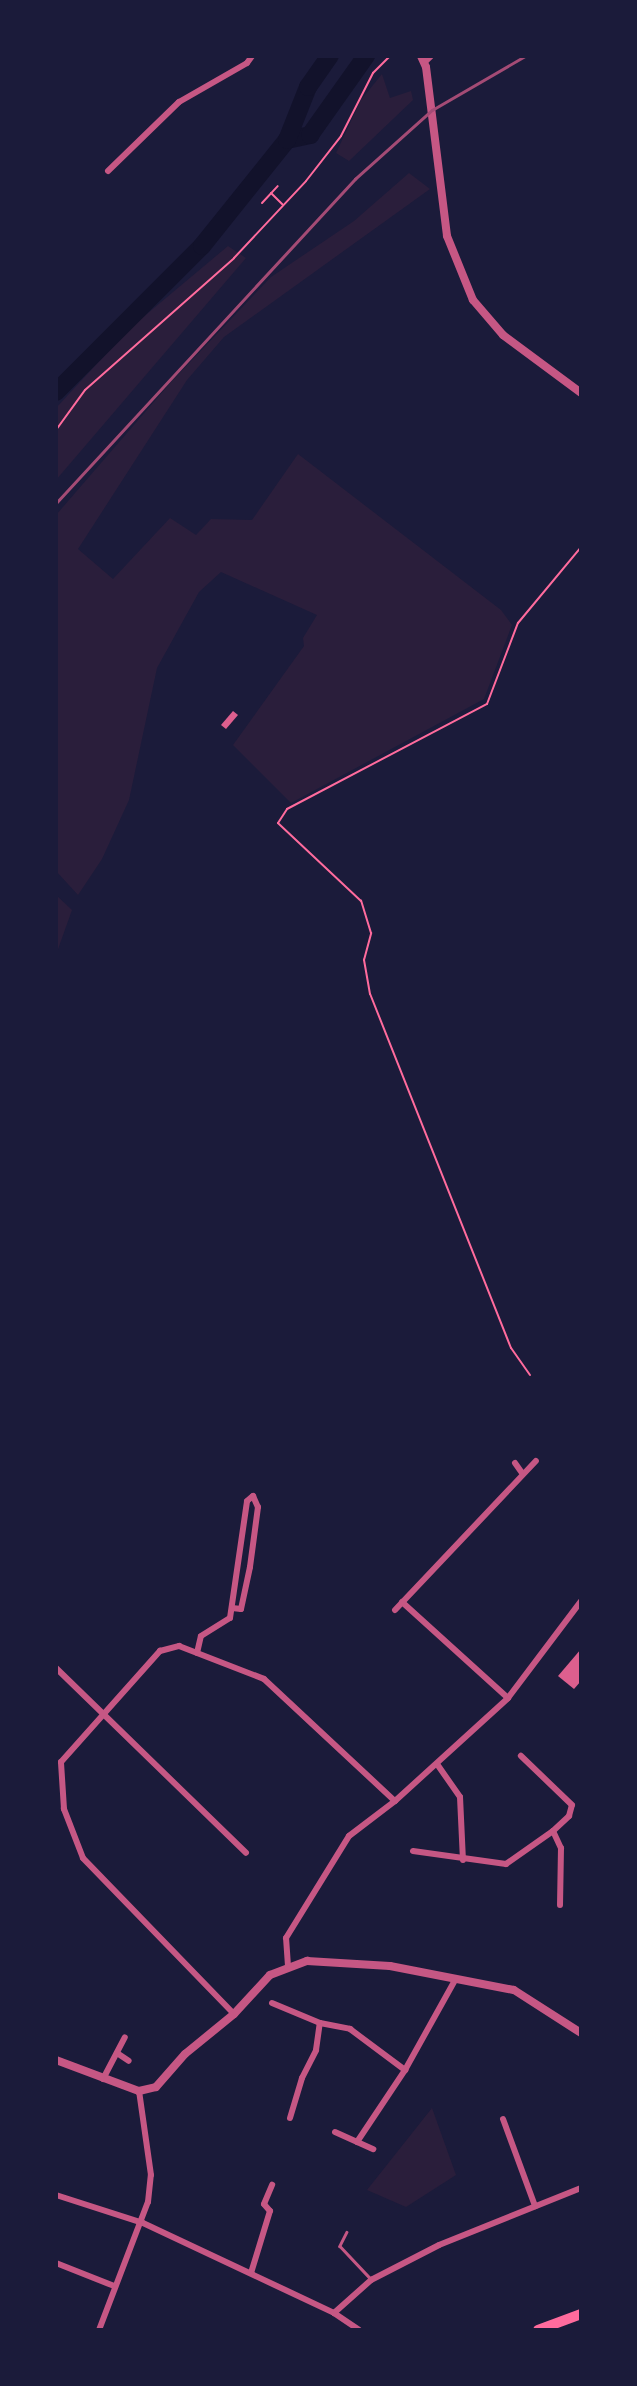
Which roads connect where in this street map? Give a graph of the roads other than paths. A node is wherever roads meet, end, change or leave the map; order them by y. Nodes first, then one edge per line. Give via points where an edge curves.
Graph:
1 (253, 56) edge
2 (426, 58) edge
3 (108, 171) dead end
4 (581, 393) edge
5 (536, 1461) dead end
6 (515, 1463) dead end
7 (522, 1473) junction
8 (236, 1560) junction
9 (250, 1567) junction
10 (581, 1601) edge
11 (402, 1602) junction
12 (232, 1608) junction
13 (395, 1610) dead end
14 (197, 1653) junction
15 (56, 1668) edge
16 (508, 1698) junction
17 (106, 1717) junction
18 (521, 1756) dead end
19 (437, 1764) junction
20 (395, 1801) junction
21 (56, 1809) edge
22 (64, 1809) junction
23 (553, 1831) junction
24 (413, 1851) dead end
25 (246, 1853) dead end
26 (463, 1860) junction
27 (560, 1905) dead end
28 (288, 1966) junction
29 (455, 1980) junction
30 (272, 2003) dead end
31 (234, 2014) junction
32 (320, 2023) junction
33 (581, 2033) edge
34 (125, 2038) dead end
35 (117, 2053) junction
36 (56, 2060) edge
37 (128, 2061) dead end
38 (405, 2070) junction
39 (103, 2079) junction
40 (139, 2091) junction
41 (290, 2118) dead end
42 (503, 2119) dead end
43 (335, 2132) dead end
44 (357, 2142) junction
45 (373, 2149) dead end
46 (272, 2185) dead end
47 (581, 2188) edge
48 (56, 2195) edge
49 (536, 2206) junction
50 (143, 2223) junction
51 (347, 2232) dead end
52 (56, 2263) edge
53 (251, 2273) junction
54 (371, 2280) junction
55 (114, 2286) junction
56 (334, 2313) junction
57 (581, 2314) edge
58 (99, 2330) edge
59 (359, 2330) edge
60 (538, 2330) edge

1 - 3 street via 247,64 179,103
2 - 4 street via 439,194 447,236 468,289 503,335
5 - 7 street
6 - 7 street
7 - 11 street
8 - 9 street
8 - 9 street via 247,1501 253,1496 258,1507
8 - 12 street
9 - 12 street via 241,1609
10 - 16 street
11 - 13 street
11 - 16 street
12 - 14 street via 230,1618 201,1636
14 - 17 street via 179,1646 160,1651
14 - 20 street via 264,1679
15 - 17 street
16 - 19 street
17 - 22 street via 61,1762
17 - 25 street
18 - 23 street via 572,1805 569,1816
19 - 20 street
19 - 26 street via 464,1809
20 - 28 street via 349,1836 286,1938
21 - 22 street
22 - 31 street via 83,1858
23 - 26 street via 506,1864
23 - 27 street via 561,1848
24 - 26 street
28 - 29 street via 307,1961 365,1964
28 - 31 street via 270,1975
29 - 33 street via 514,1990
29 - 38 street
30 - 32 street
31 - 40 street via 185,2054 156,2087
32 - 38 street via 350,2029
32 - 41 street via 316,2050
34 - 35 street
35 - 37 street
35 - 39 street
36 - 39 street
38 - 44 street
39 - 40 street
40 - 50 street via 151,2175
42 - 49 street
43 - 44 street
44 - 45 street
46 - 53 street
47 - 49 street
48 - 50 street
49 - 54 street via 439,2245
50 - 53 street
50 - 55 street
51 - 54 lane via 340,2246
52 - 55 street
53 - 56 street
54 - 56 street
55 - 58 street
56 - 59 street
57 - 60 main road

